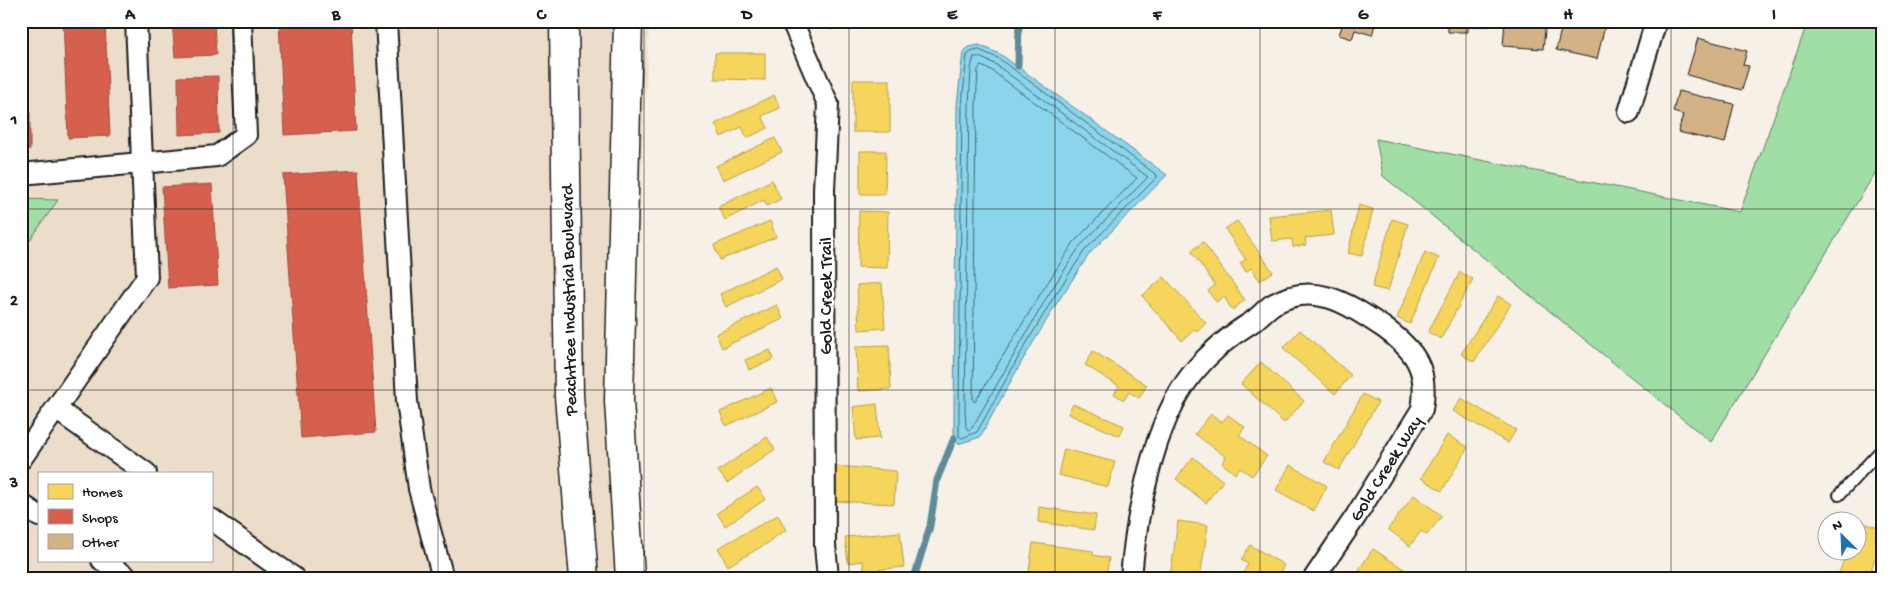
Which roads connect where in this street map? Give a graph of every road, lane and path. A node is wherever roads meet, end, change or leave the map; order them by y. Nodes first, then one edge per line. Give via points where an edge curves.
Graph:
1 (136, 21) edge
2 (241, 21) edge
3 (386, 21) edge
4 (564, 21) edge
5 (628, 21) edge
6 (792, 21) edge
7 (1656, 21) edge
8 (1630, 112) dead end
9 (142, 162) junction
10 (21, 174) edge
11 (56, 409) junction
12 (1883, 448) edge
13 (21, 460) edge
14 (145, 472) edge
15 (1839, 496) dead end
16 (21, 504) edge
17 (38, 515) edge
18 (212, 520) edge
19 (105, 562) edge
20 (128, 578) edge
21 (294, 578) edge
22 (444, 578) edge
23 (584, 578) edge
24 (630, 578) edge
25 (828, 578) edge
26 (1131, 578) edge
27 (1314, 578) edge

1 - 9 street
2 - 9 street via 246,135 217,156
3 - 22 street via 407,401 418,489
4 - 23 main road, Peachtree Industrial Boulevard via 568,396
5 - 24 main road via 619,401
6 - 25 street, Gold Creek Trail via 828,104 824,190 825,535
7 - 8 street
9 - 10 street
9 - 11 street via 147,277
11 - 13 street
11 - 14 street
12 - 15 lane
16 - 17 street
18 - 21 street
19 - 20 street
26 - 27 street, Gold Creek Way via 1133,547 1147,480 1173,403 1211,352 1272,305 1292,297 1313,294 1332,297 1351,306 1402,341 1414,355 1422,374 1424,394 1422,409

